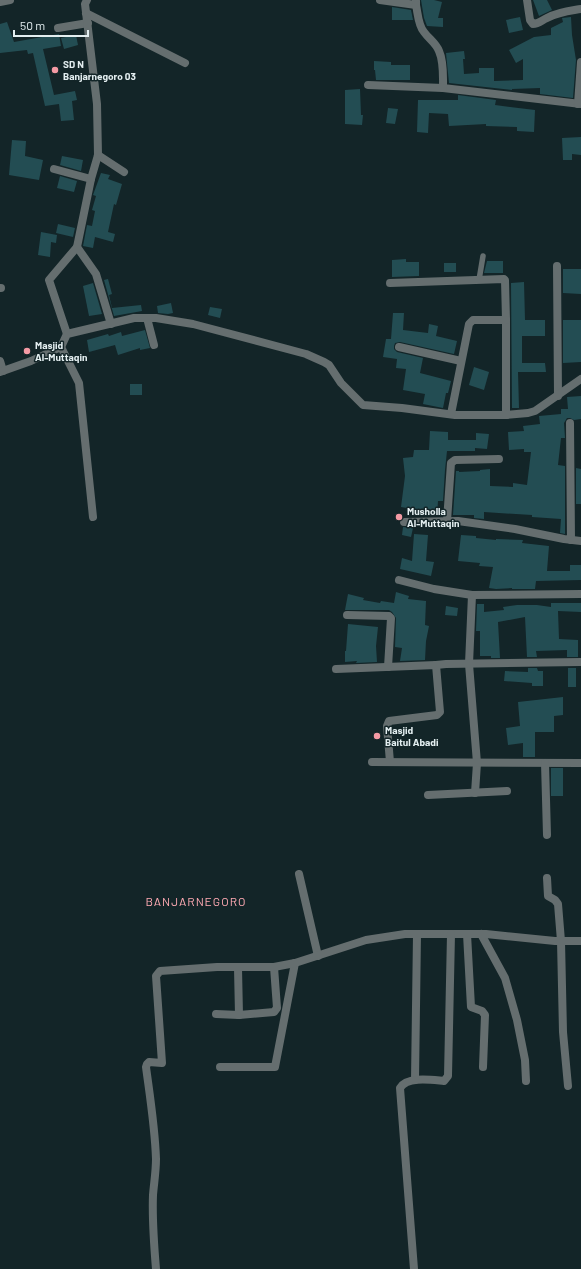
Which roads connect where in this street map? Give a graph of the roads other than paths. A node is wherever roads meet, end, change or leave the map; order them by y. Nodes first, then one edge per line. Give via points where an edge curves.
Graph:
1 (10, 0) edge
2 (87, 0) edge
3 (380, 0) edge
4 (527, 0) edge
5 (0, 2) edge
6 (416, 3) edge
7 (581, 9) edge
8 (86, 13) junction
9 (88, 23) junction
10 (58, 28) dead end
11 (581, 62) edge
12 (185, 63) dead end
13 (368, 85) dead end
14 (443, 88) junction
15 (580, 104) edge
16 (98, 155) junction
17 (54, 169) dead end
18 (124, 172) dead end
19 (91, 180) junction
20 (77, 247) junction
21 (483, 256) dead end
22 (557, 266) dead end
23 (479, 280) junction
24 (390, 283) dead end
25 (147, 318) junction
26 (506, 320) junction
27 (111, 324) junction
28 (67, 334) junction
29 (154, 345) dead end
30 (62, 347) junction
31 (399, 348) dead end
32 (0, 361) edge
33 (461, 361) junction
34 (2, 371) edge
35 (581, 379) edge
36 (558, 396) junction
37 (451, 414) junction
38 (506, 415) junction
39 (570, 423) dead end
40 (499, 459) dead end
41 (93, 517) dead end
42 (447, 521) junction
43 (404, 522) dead end
44 (572, 540) junction
45 (581, 541) edge
46 (399, 580) dead end
47 (581, 594) edge
48 (472, 595) junction
49 (347, 614) dead end
50 (581, 662) edge
51 (469, 664) junction
52 (436, 665) junction
53 (388, 667) junction
54 (336, 670) dead end
55 (372, 762) dead end
56 (390, 762) junction
57 (477, 763) junction
58 (545, 763) junction
59 (581, 763) edge
60 (507, 791) dead end
61 (475, 793) junction
62 (428, 795) dead end
63 (547, 835) dead end
64 (298, 874) dead end
65 (547, 878) dead end
66 (417, 934) junction
67 (451, 934) junction
68 (467, 934) junction
69 (481, 934) junction
70 (561, 941) junction
71 (581, 941) edge
72 (318, 956) junction
73 (295, 963) junction
74 (274, 967) junction
75 (238, 968) junction
76 (216, 1014) dead end
77 (239, 1015) junction
78 (220, 1067) dead end
79 (483, 1067) dead end
80 (415, 1080) junction
81 (526, 1081) dead end
82 (568, 1086) dead end
83 (156, 1269) edge
84 (414, 1269) edge

1 - 5 street
2 - 8 street
3 - 6 street
4 - 7 street via 533,24 558,13
6 - 14 street via 423,32 437,46 441,56
8 - 9 street
8 - 12 street
9 - 10 street
9 - 16 street via 97,104
11 - 15 street
13 - 14 street
14 - 15 street
16 - 18 street
16 - 19 street
17 - 19 street
19 - 20 street
20 - 27 street via 96,274
20 - 28 street via 49,280
21 - 23 lane
22 - 36 street
23 - 24 street
23 - 26 street via 505,280
25 - 27 street via 134,318
25 - 29 street
25 - 37 street via 193,324 306,354 329,365 341,383 363,405
26 - 33 street via 470,322
26 - 38 street
27 - 28 street
28 - 30 street
30 - 34 street
30 - 41 street via 79,383
31 - 33 street
32 - 34 street
33 - 37 street
35 - 36 street
36 - 38 street via 535,411
37 - 38 street
39 - 44 street
40 - 42 street via 455,460 451,463
42 - 43 street
42 - 44 street via 515,529
44 - 45 street
46 - 48 street
47 - 48 street
48 - 51 street
49 - 53 street via 391,618
50 - 51 street
51 - 52 street
51 - 57 street
52 - 53 street
52 - 56 street via 440,712 437,715 389,721 387,726
53 - 54 street
55 - 56 street
56 - 57 street
57 - 58 street
57 - 61 street
58 - 59 street
58 - 63 street
60 - 61 street
61 - 62 street
64 - 72 street
65 - 70 street via 548,896 558,904
66 - 67 street
66 - 72 street via 366,940
66 - 80 street
67 - 68 street
67 - 80 street via 448,1076 444,1081
68 - 69 street
68 - 79 street via 471,1007 482,1011 484,1015
69 - 70 street
69 - 81 street via 505,978 517,1020 525,1060
70 - 71 street
70 - 82 street via 563,1032
72 - 73 street
73 - 74 street
73 - 78 street via 275,1066
74 - 75 street
74 - 77 street via 274,1012
75 - 77 street
75 - 83 street via 162,970 156,976 162,1063 149,1062 146,1067 156,1156 153,1196
76 - 77 street
80 - 84 street via 404,1083 400,1088

